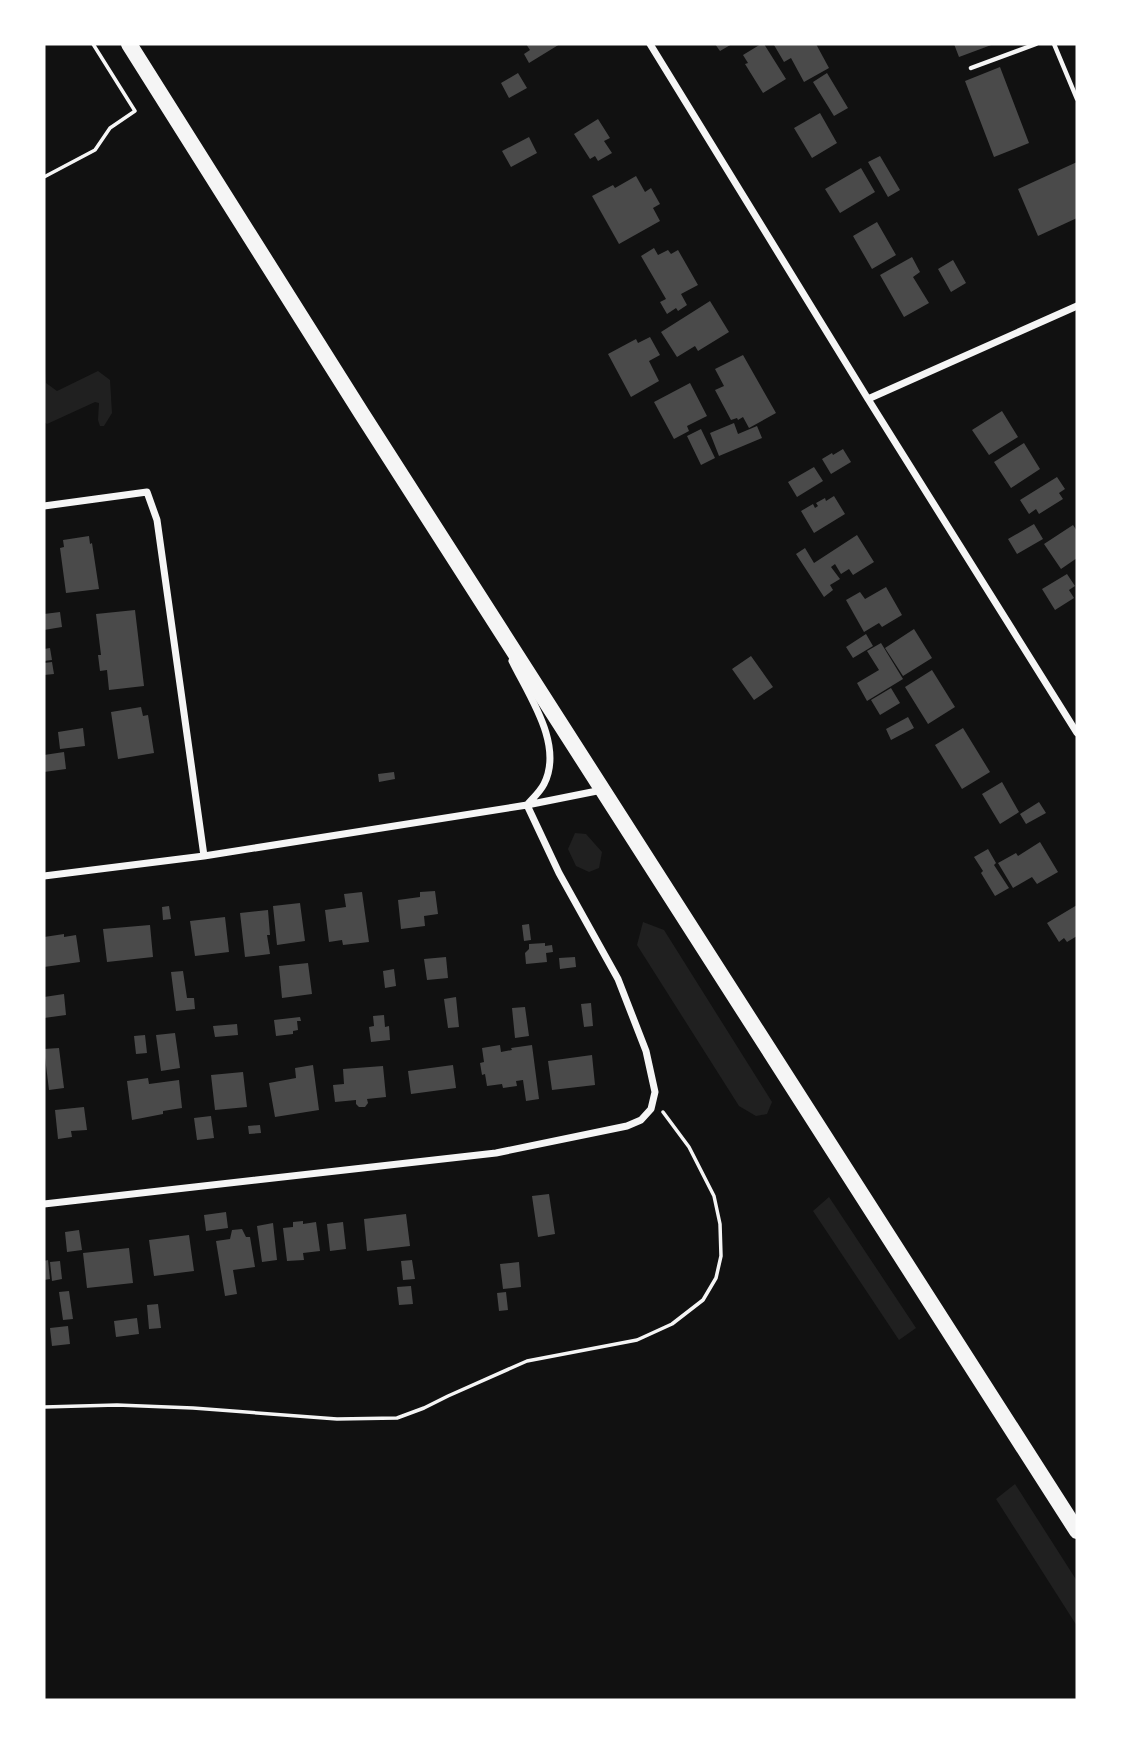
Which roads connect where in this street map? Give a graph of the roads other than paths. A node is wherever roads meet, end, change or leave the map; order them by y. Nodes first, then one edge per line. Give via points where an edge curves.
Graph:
1 (129, 44) edge
2 (650, 44) edge
3 (1036, 44) edge
4 (1054, 44) edge
5 (971, 68) dead end
6 (1075, 88) edge
7 (1077, 99) edge
8 (1077, 306) edge
9 (867, 399) junction
10 (44, 506) edge
11 (487, 610) junction
12 (1077, 733) edge
13 (602, 790) junction
14 (527, 805) junction
15 (204, 856) junction
16 (44, 876) edge
17 (44, 1204) edge
18 (1077, 1531) edge

1 - 11 highway
2 - 9 street
3 - 5 lane
4 - 6 lane
6 - 7 lane
8 - 9 street
9 - 12 street
10 - 15 street via 147,492 157,520
11 - 13 highway
11 - 14 street via 545,728 551,752 543,787
13 - 14 street
13 - 18 highway
14 - 15 street
14 - 17 street via 618,979 646,1051 655,1092 651,1109 641,1120 496,1153
15 - 16 street

